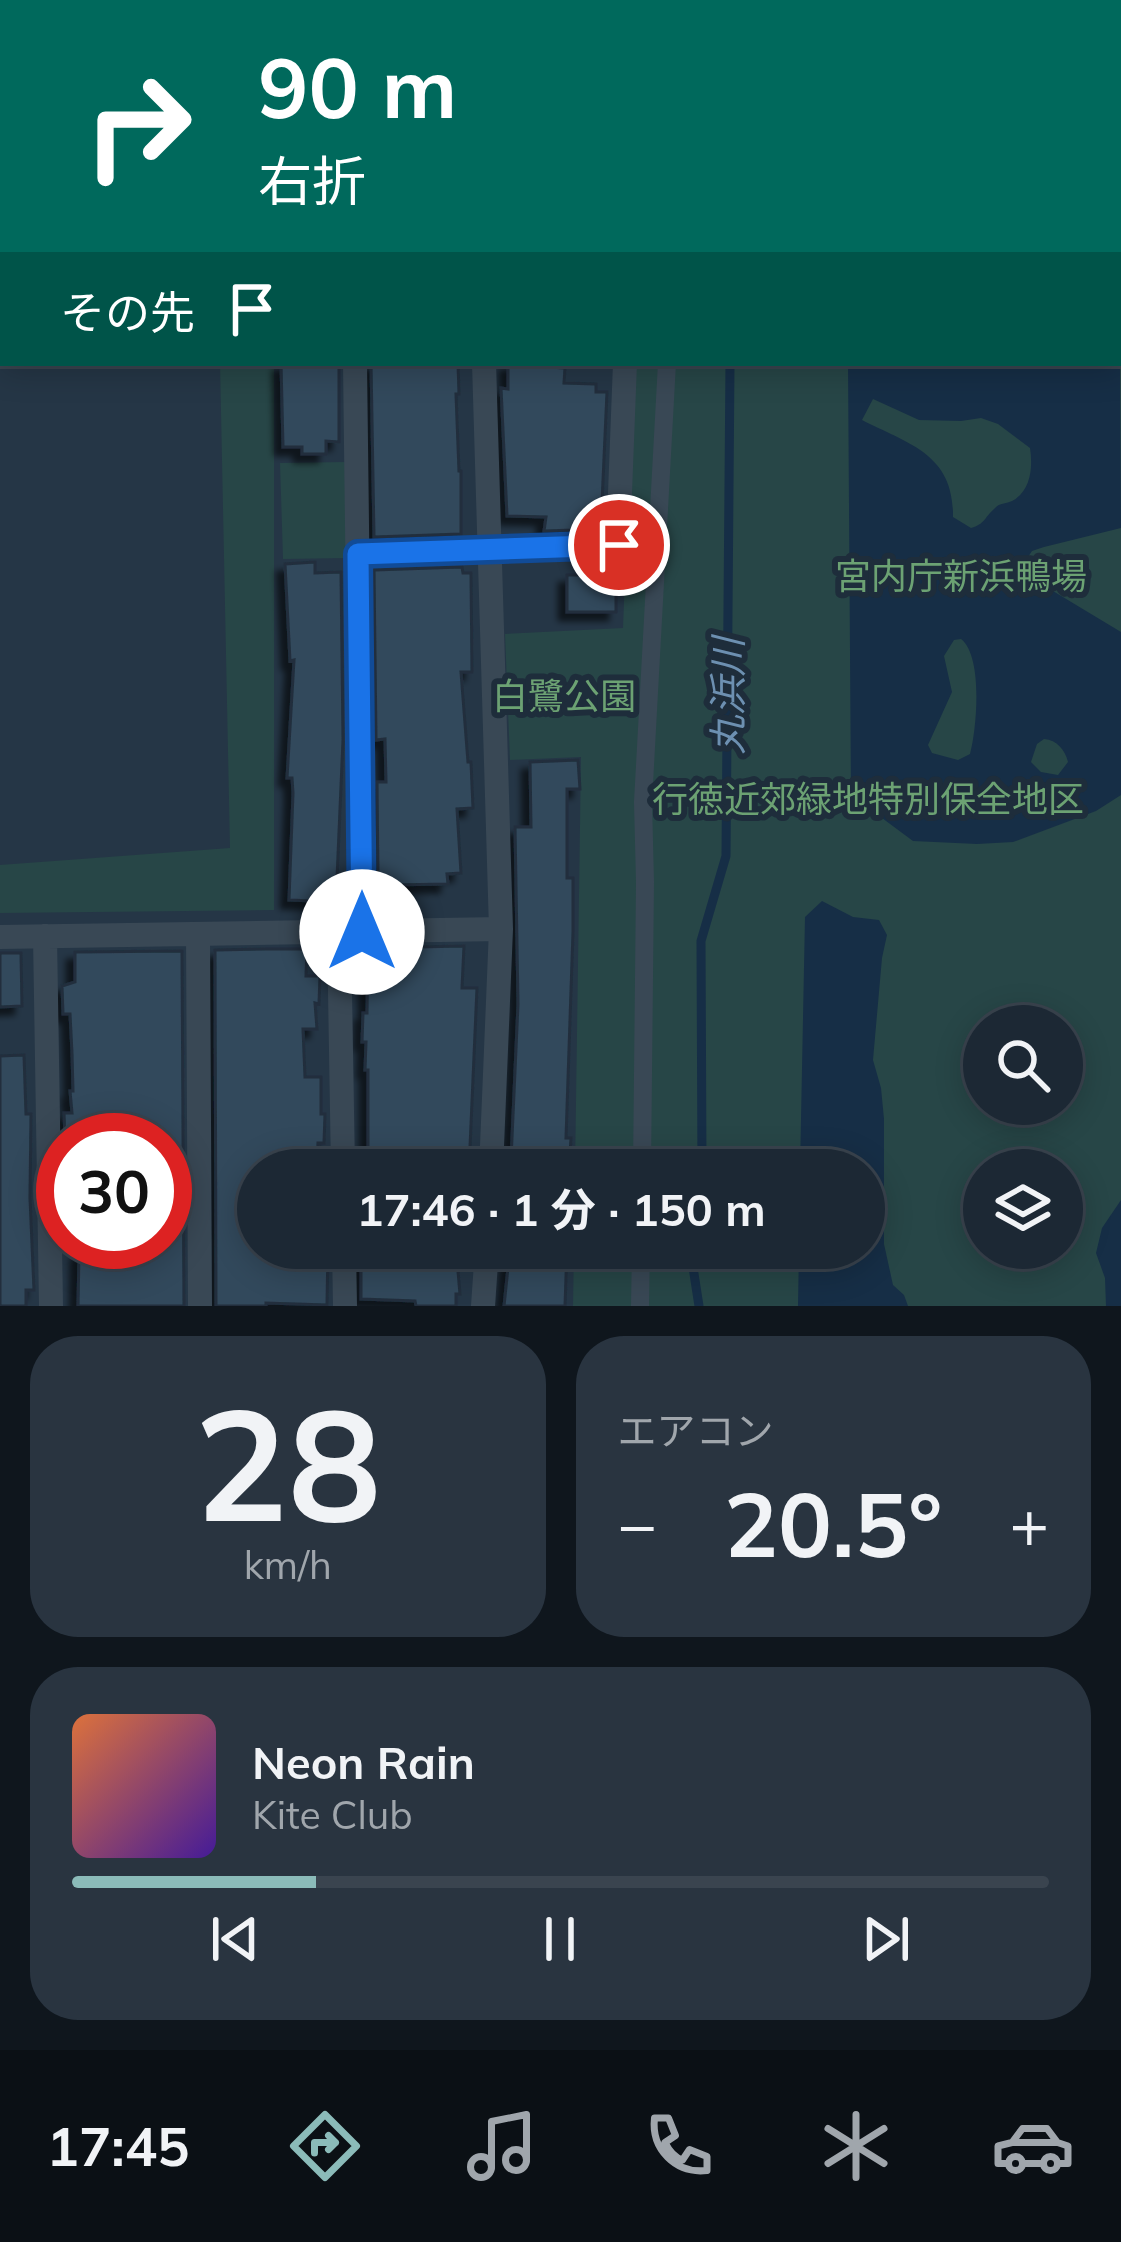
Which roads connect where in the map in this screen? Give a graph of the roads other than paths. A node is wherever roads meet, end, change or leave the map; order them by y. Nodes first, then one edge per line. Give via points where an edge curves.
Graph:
1 (355, 366) edge
2 (484, 366) edge
3 (625, 366) edge
4 (667, 366) edge
5 (490, 549) junction
6 (358, 554) junction
7 (501, 928) junction
8 (350, 932) junction
9 (198, 934) junction
10 (0, 937) edge
11 (45, 937) junction
12 (344, 1149) edge
13 (491, 1149) edge
14 (642, 1149) edge
15 (344, 1269) edge
16 (486, 1269) edge
17 (641, 1269) edge
18 (51, 1306) edge
19 (200, 1306) edge
20 (345, 1306) edge
21 (483, 1306) edge
22 (640, 1306) edge

1 - 6 street
2 - 5 street
3 - 5 street via 619,545
4 - 14 street via 643,802
5 - 6 street
5 - 7 street
6 - 8 street
7 - 8 street
7 - 13 street
8 - 9 street
8 - 12 street
9 - 11 street
9 - 19 street
10 - 11 street
11 - 18 street
15 - 20 street
16 - 21 street
17 - 22 street

